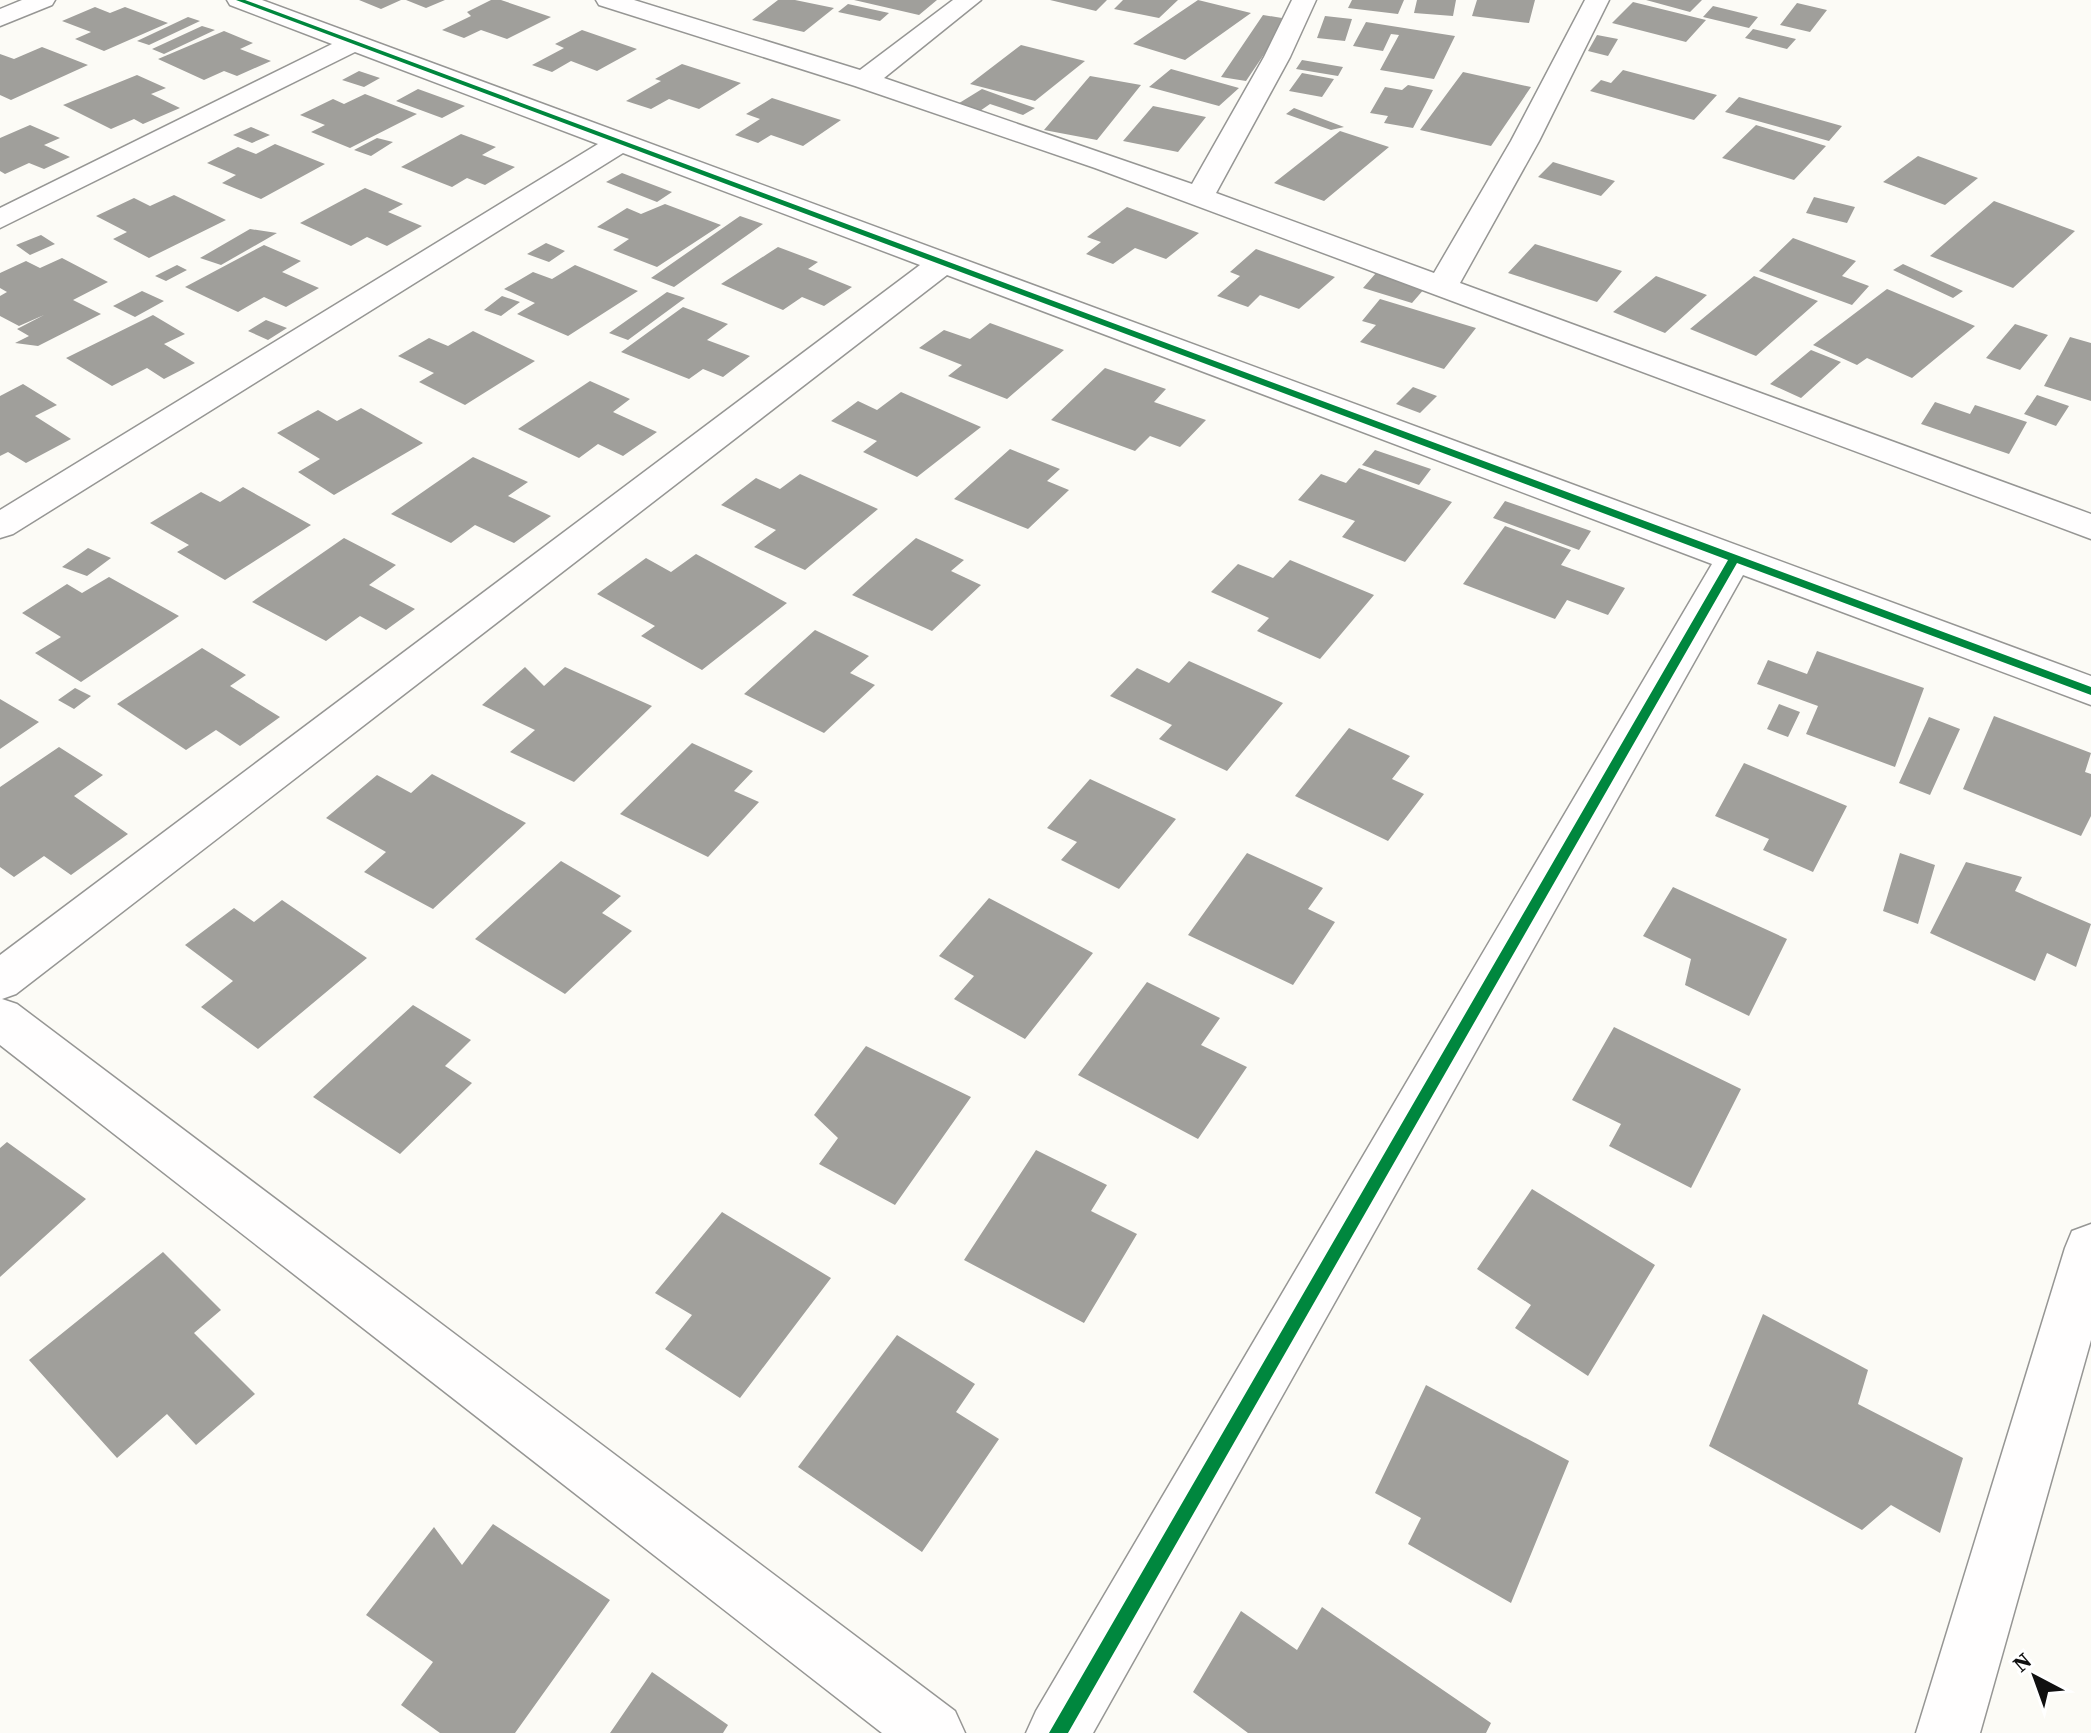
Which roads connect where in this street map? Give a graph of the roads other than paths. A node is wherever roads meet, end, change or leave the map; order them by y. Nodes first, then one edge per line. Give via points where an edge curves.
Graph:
1 (43, 0) edge
2 (239, 0) edge
3 (608, 0) edge
4 (969, 0) edge
5 (1304, 0) edge
6 (1597, 0) edge
7 (0, 18) edge
8 (353, 43) junction
9 (864, 80) junction
10 (621, 142) junction
11 (1199, 197) junction
12 (0, 219) edge
13 (943, 263) junction
14 (1442, 287) junction
15 (0, 526) edge
16 (2091, 527) edge
17 (1735, 557) junction
18 (2091, 691) edge
19 (0, 981) edge
20 (0, 1018) edge
21 (2091, 1248) edge
22 (933, 1733) edge
23 (1058, 1733) edge
24 (1948, 1733) edge

1 - 7 street
2 - 8 street
3 - 9 street
4 - 9 street
5 - 11 street
6 - 14 street
8 - 10 street
8 - 12 street
9 - 11 street
10 - 13 street
10 - 15 street
11 - 14 street
13 - 17 street
13 - 19 street
14 - 16 street
17 - 18 street
17 - 23 street
20 - 22 street
21 - 24 street

